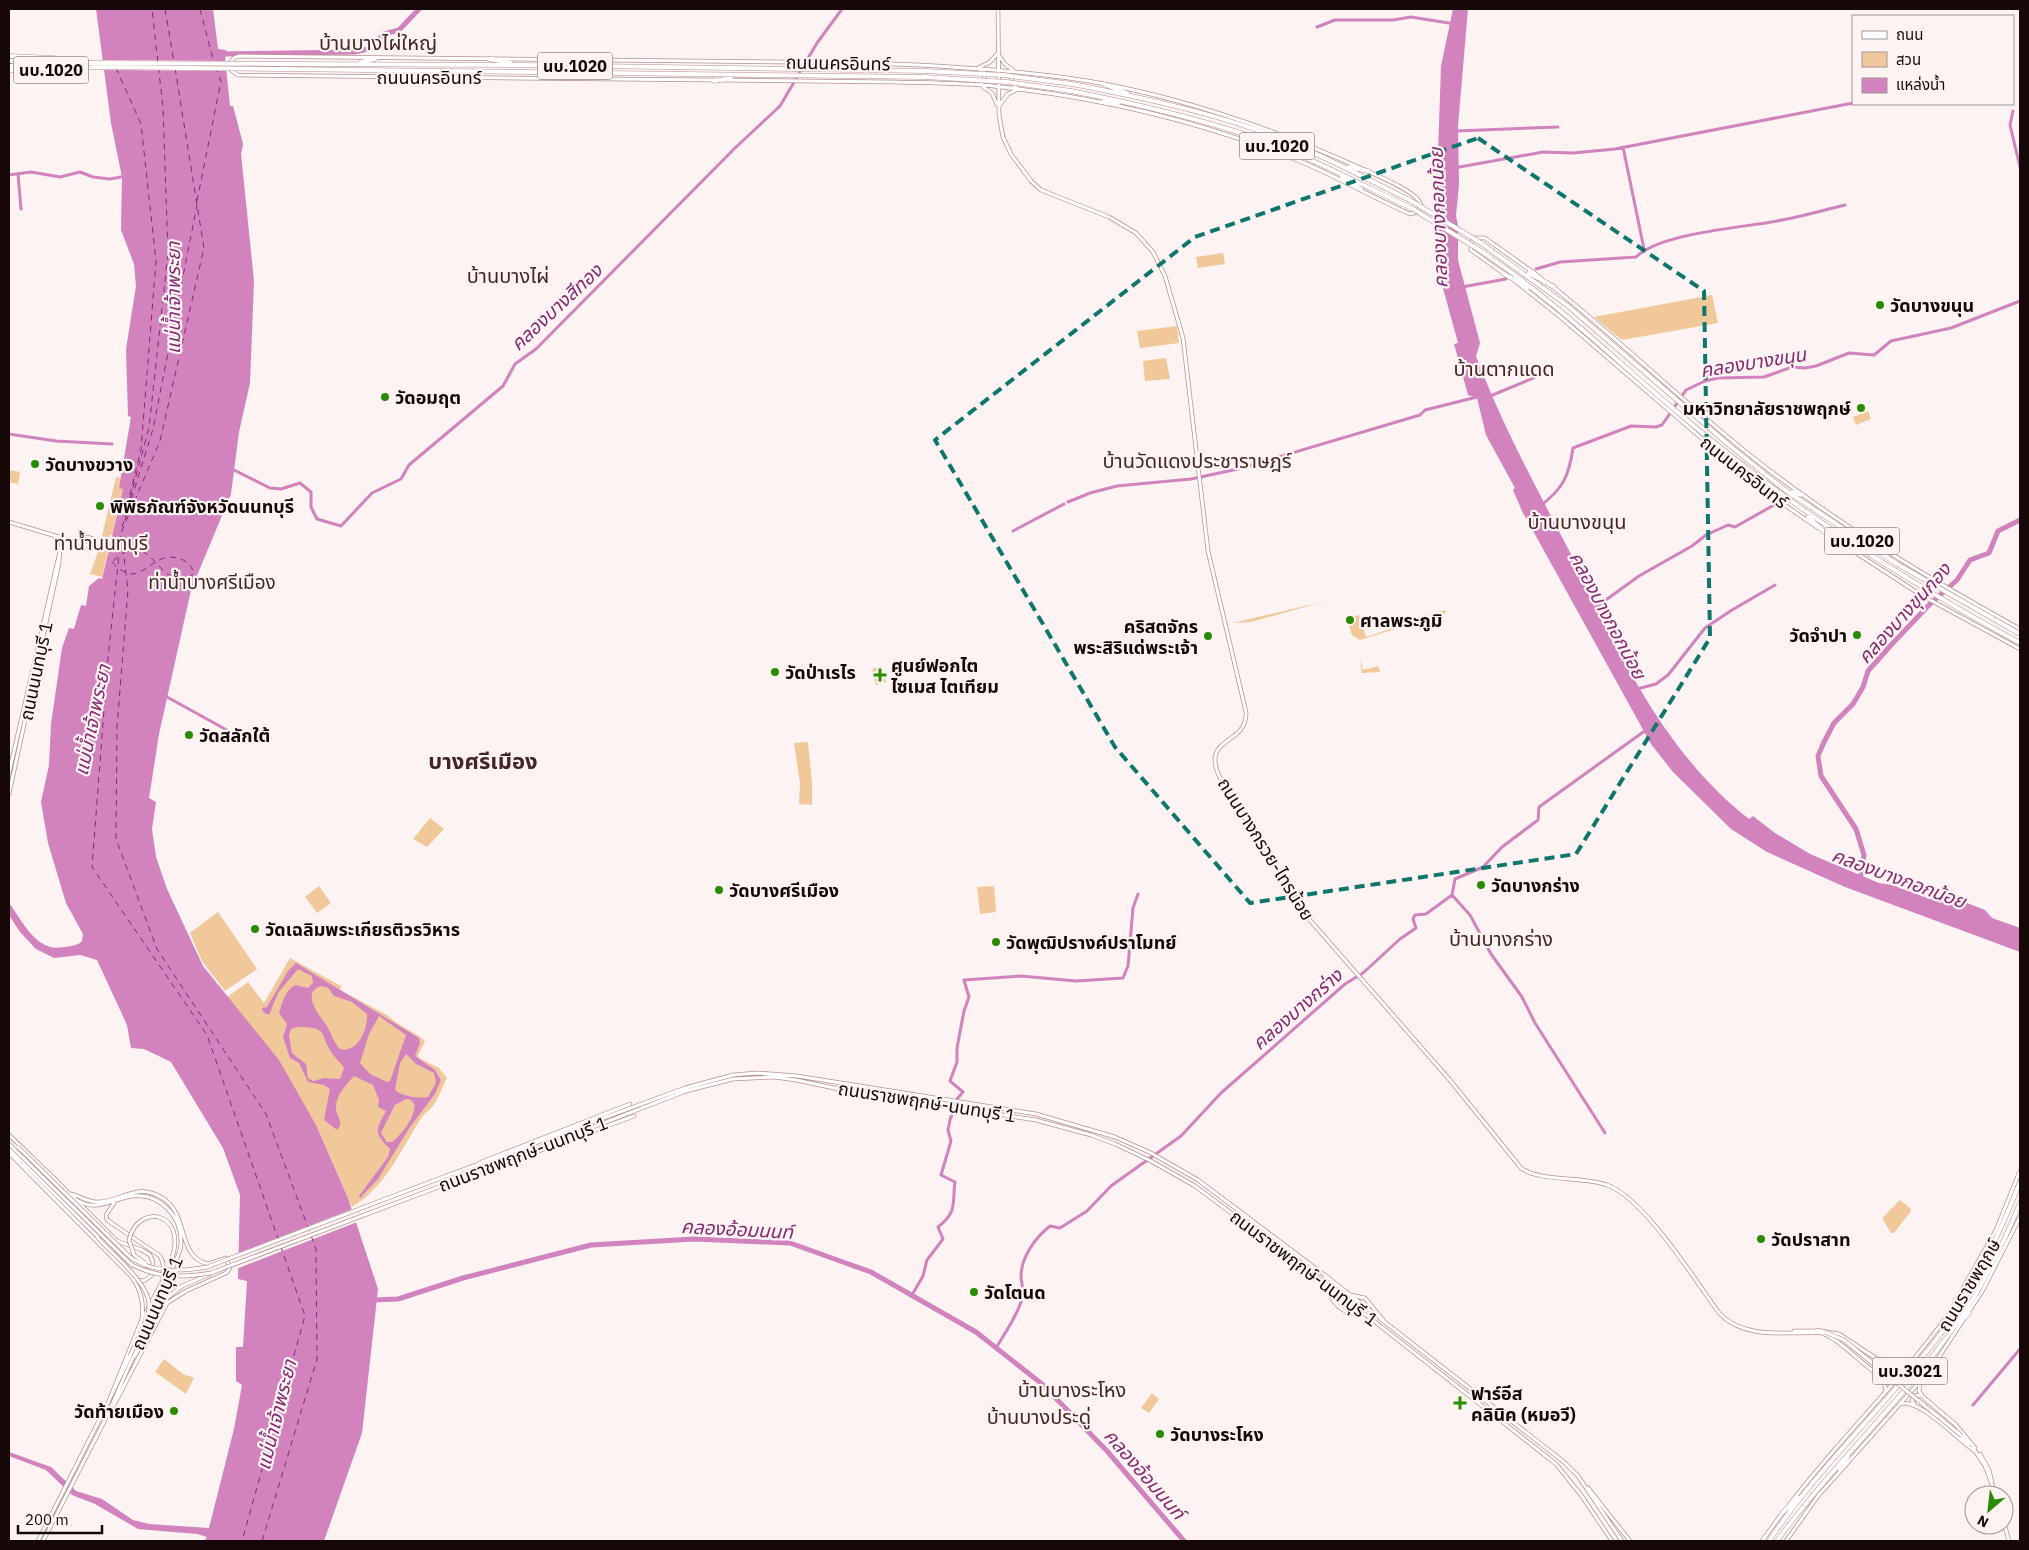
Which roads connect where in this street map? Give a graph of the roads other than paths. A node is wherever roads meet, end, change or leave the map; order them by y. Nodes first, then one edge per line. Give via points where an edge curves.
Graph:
1 (998, 9) edge
2 (998, 53) junction
3 (9, 56) edge
4 (375, 59) junction
5 (489, 59) junction
6 (9, 61) edge
7 (89, 63) junction
8 (357, 64) junction
9 (886, 64) junction
10 (525, 65) junction
11 (9, 66) edge
12 (92, 67) junction
13 (846, 68) junction
14 (977, 68) junction
15 (9, 70) edge
16 (998, 70) junction
17 (424, 72) junction
18 (1016, 72) junction
19 (740, 76) junction
20 (458, 77) junction
21 (714, 81) junction
22 (1103, 84) junction
23 (979, 85) junction
24 (998, 87) junction
25 (1019, 89) junction
26 (1136, 97) junction
27 (1103, 102) junction
28 (1133, 104) junction
29 (998, 108) junction
30 (1316, 162) junction
31 (1342, 165) junction
32 (1368, 171) junction
33 (1361, 189) junction
34 (1522, 271) junction
35 (1504, 274) junction
36 (1554, 287) junction
37 (1535, 290) junction
38 (1678, 398) junction
39 (1682, 402) junction
40 (1671, 410) junction
41 (1675, 414) junction
42 (1785, 490) junction
43 (1803, 495) junction
44 (1799, 508) junction
45 (9, 523) edge
46 (1829, 536) junction
47 (62, 538) junction
48 (77, 542) junction
49 (60, 548) junction
50 (2020, 628) edge
51 (2020, 634) edge
52 (2020, 643) edge
53 (2020, 649) edge
54 (9, 773) edge
55 (9, 794) edge
56 (774, 1076) junction
57 (630, 1104) dead end
58 (634, 1116) dead end
59 (10, 1137) edge
60 (9, 1144) edge
61 (9, 1151) edge
62 (459, 1172) junction
63 (2020, 1176) edge
64 (461, 1178) junction
65 (71, 1194) junction
66 (75, 1199) junction
67 (115, 1202) junction
68 (2020, 1203) edge
69 (2020, 1217) edge
70 (98, 1238) junction
71 (132, 1265) junction
72 (148, 1266) junction
73 (211, 1273) junction
74 (131, 1276) junction
75 (162, 1280) junction
76 (1323, 1281) junction
77 (1349, 1295) junction
78 (1951, 1310) junction
79 (1969, 1313) junction
80 (1364, 1314) junction
81 (142, 1319) junction
82 (1388, 1325) junction
83 (1816, 1330) junction
84 (1952, 1330) junction
85 (1794, 1331) junction
86 (1810, 1332) junction
87 (1825, 1332) junction
88 (1939, 1336) junction
89 (131, 1362) junction
90 (1881, 1362) junction
91 (1906, 1368) junction
92 (1882, 1377) junction
93 (1920, 1382) junction
94 (1886, 1392) junction
95 (1922, 1396) junction
96 (108, 1403) junction
97 (1899, 1404) junction
98 (1917, 1406) junction
99 (106, 1418) junction
100 (1853, 1447) junction
101 (1975, 1450) junction
102 (1840, 1470) junction
103 (1578, 1476) junction
104 (71, 1479) junction
105 (1993, 1485) edge
106 (1807, 1489) junction
107 (63, 1495) junction
108 (1783, 1512) junction
109 (38, 1541) edge
110 (43, 1541) edge
111 (1612, 1541) edge
112 (1622, 1541) edge
113 (1630, 1541) edge
114 (1762, 1541) edge
115 (1769, 1541) edge
116 (1778, 1541) edge
117 (1786, 1541) edge

1 - 2 main road, ถนนบางกรวย-ไทรน้อย
2 - 14 main road via 988,64
2 - 16 main road, ถนนบางกรวย-ไทรน้อย
2 - 18 main road
3 - 7 main road, ถนนนครอินทร์ / นบ.1020
4 - 5 main road, ถนนนครอินทร์ / นบ.1020
4 - 8 main road
4 - 20 main road, ถนนนครอินทร์ / นบ.1020 via 239,56 232,59 230,66 238,74
5 - 9 main road, ถนนนครอินทร์ / นบ.1020
5 - 10 main road
6 - 7 main road, ถนนนครอินทร์ / นบ.1020
7 - 8 main road, ถนนนครอินทร์ / นบ.1020, bridge
8 - 10 main road, ถนนนครอินทร์ / นบ.1020
9 - 13 main road
9 - 14 main road, ถนนนครอินทร์ / นบ.1020
10 - 13 main road, ถนนนครอินทร์ / นบ.1020
11 - 12 main road, ถนนนครอินทร์ / นบ.1020
12 - 15 main road, ถนนนครอินทร์ / นบ.1020
12 - 17 main road, ถนนนครอินทร์ / นบ.1020, bridge
13 - 26 main road, ถนนนครอินทร์ / นบ.1020, bridge via 1003,75
14 - 16 main road, ถนนนครอินทร์ / นบ.1020
14 - 23 main road via 986,76
16 - 18 main road, ถนนนครอินทร์ / นบ.1020
16 - 24 main road, ถนนบางกรวย-ไทรน้อย
17 - 19 main road, ถนนนครอินทร์ / นบ.1020
17 - 20 main road
18 - 22 main road, ถนนนครอินทร์ / นบ.1020
18 - 25 main road via 1011,80
19 - 21 main road
19 - 28 main road, ถนนนครอินทร์ / นบ.1020, bridge via 925,77 1007,82
20 - 21 main road, ถนนนครอินทร์ / นบ.1020
21 - 23 main road, ถนนนครอินทร์ / นบ.1020
22 - 26 main road
22 - 32 main road, ถนนนครอินทร์ / นบ.1020 via 1192,105 1259,126
23 - 24 main road, ถนนนครอินทร์ / นบ.1020
23 - 29 main road via 992,92
24 - 25 main road, ถนนนครอินทร์ / นบ.1020
24 - 29 main road, ถนนบางกรวย-ไทรน้อย
25 - 27 main road, ถนนนครอินทร์ / นบ.1020
25 - 29 main road via 1008,94
26 - 31 main road, ถนนนครอินทร์ / นบ.1020 via 1257,130
27 - 28 main road
27 - 33 main road, ถนนนครอินทร์ / นบ.1020 via 1228,135 1298,160
28 - 30 main road, ถนนนครอินทร์ / นบ.1020 via 1252,137
29 - 85 main road, ถนนบางกรวย-ไทรน้อย via 1000,129 1006,144 1034,184 1051,195 1129,228 1146,244 1171,291 1183,338 1209,558 1246,718 1241,730 1217,751 1214,761 1217,773 1309,919 1524,1170 1594,1181 1622,1193 1649,1218 1726,1320 1748,1331
30 - 33 main road
30 - 37 main road, ถนนนครอินทร์ / นบ.1020, bridge via 1413,210 1481,251
31 - 32 main road
31 - 34 main road, ถนนนครอินทร์ / นบ.1020, bridge via 1413,202
32 - 33 main road, ถนนนครอินทร์ / นบ.1020 via 1416,196 1421,208 1410,214
34 - 36 main road
34 - 38 main road, ถนนนครอินทร์ / นบ.1020
35 - 36 main road, ถนนนครอินทร์ / นบ.1020 via 1471,250 1470,243 1474,238 1485,238
35 - 37 main road
35 - 40 main road, ถนนนครอินทร์ / นบ.1020 via 1558,314
36 - 38 main road, ถนนนครอินทร์ / นบ.1020
37 - 40 main road, ถนนนครอินทร์ / นบ.1020
38 - 39 main road, ถนนนครอินทร์ / นบ.1020
39 - 42 main road, ถนนนครอินทร์ / นบ.1020
39 - 43 main road, ถนนนครอินทร์ / นบ.1020
40 - 41 main road, ถนนนครอินทร์ / นบ.1020
41 - 44 main road, ถนนนครอินทร์ / นบ.1020
41 - 46 main road, ถนนนครอินทร์ / นบ.1020 via 1756,484
42 - 43 main road
42 - 51 main road, ถนนนครอินทร์ / นบ.1020 via 1940,590
43 - 50 main road, ถนนนครอินทร์ / นบ.1020 via 1883,549
44 - 46 main road
44 - 52 main road, ถนนนครอินทร์ / นบ.1020 via 1893,571
45 - 47 main road
46 - 53 main road, ถนนนครอินทร์ / นบ.1020 via 1928,599
47 - 48 main road
47 - 49 main road, ถนนนนทบุรี 1
48 - 48 main road via 86,537 95,543 91,546
49 - 54 main road, ถนนนนทบุรี 1
49 - 55 main road, ถนนนนทบุรี 1
56 - 62 main road, ถนนราชพฤกษ์-นนทบุรี 1 via 733,1075 708,1080
56 - 64 main road, ถนนราชพฤกษ์-นนทบุรี 1 via 709,1084
56 - 76 main road, ถนนราชพฤกษ์-นนทบุรี 1 via 1036,1120 1091,1135 1144,1157 1195,1186
56 - 77 main road, ถนนราชพฤกษ์-นนทบุรี 1 via 819,1079 1028,1112 1115,1136 1198,1180
57 - 62 main road
58 - 64 main road
59 - 65 main road
59 - 72 main road, ถนนราชพฤกษ์-นนทบุรี 1, bridge via 119,1248
60 - 71 main road
61 - 70 main road
61 - 74 main road, ถนนนนทบุรี 1
62 - 72 main road, ถนนราชพฤกษ์-นนทบุรี 1, bridge via 217,1264 190,1271
63 - 78 main road, นบ.3021 via 1996,1230
63 - 88 main road, ถนนราชพฤกษ์ / นบ.3021 via 1991,1249
64 - 73 main road, ถนนราชพฤกษ์-นนทบุรี 1, bridge
65 - 66 main road
65 - 99 main road via 98,1202 132,1192 153,1194 164,1199 182,1223 187,1246 194,1256 208,1264 226,1258 230,1268 167,1303
66 - 67 main road, ถนนนนทบุรี 1 via 96,1205
66 - 74 main road via 117,1241 150,1255 154,1270 149,1279 140,1281
67 - 75 main road via 106,1215 107,1220 160,1256 164,1272
67 - 89 main road, ถนนนนทบุรี 1 via 132,1196 157,1200 172,1213 181,1234 180,1250
68 - 84 main road, ถนนราชพฤกษ์ / นบ.3021 via 1982,1284
69 - 79 main road, นบ.3021
70 - 71 main road, bridge
70 - 96 main road, bridge via 141,1283 150,1303
71 - 73 main road, ถนนราชพฤกษ์-นนทบุรี 1, bridge via 154,1274 178,1278
72 - 75 main road, bridge via 134,1255 129,1240 136,1224 148,1217 157,1217 166,1221 175,1232 176,1244
73 - 89 main road, bridge via 167,1296
74 - 81 main road, ถนนนนทบุรี 1 via 142,1296
75 - 81 main road
76 - 80 main road, ถนนราชพฤกษ์-นนทบุรี 1
76 - 80 main road via 1342,1310 1350,1314
77 - 82 main road, ถนนราชพฤกษ์-นนทบุรี 1
77 - 82 main road via 1364,1298
78 - 88 main road
78 - 91 main road, นบ.3021
79 - 84 main road
79 - 93 main road, นบ.3021
80 - 111 main road, ถนนราชพฤกษ์-นนทบุรี 1 via 1556,1464
81 - 96 main road, ถนนนนทบุรี 1
82 - 103 main road, ถนนราชพฤกษ์-นนทบุรี 1
83 - 85 main road, ถนนบางกรวย-ไทรน้อย
83 - 87 main road, ถนนบางกรวย-ไทรน้อย
83 - 90 main road via 1839,1334
84 - 100 main road, ถนนราชพฤกษ์ / นบ.3021 via 1926,1365
85 - 86 main road, ถนนบางกรวย-ไทรน้อย
86 - 87 main road, ถนนบางกรวย-ไทรน้อย
86 - 92 main road via 1830,1336
87 - 101 main road, ถนนบางกรวย-ไทรน้อย, bridge via 1844,1340
88 - 106 main road, ถนนราชพฤกษ์ / นบ.3021
89 - 99 main road, ถนนนนทบุรี 1
90 - 91 main road via 1896,1370
90 - 92 main road via 1894,1374 1889,1380
91 - 94 main road, นบ.3021
92 - 94 main road
93 - 95 main road
93 - 97 main road, นบ.3021
94 - 108 main road, นบ.3021 via 1826,1458
95 - 98 main road via 1913,1396 1912,1401
95 - 101 main road via 1956,1425
96 - 104 main road, ถนนนนทบุรี 1
97 - 98 main road via 1909,1402
97 - 102 main road, นบ.3021
98 - 101 main road
99 - 104 main road, ถนนนนทบุรี 1
100 - 102 main road
100 - 116 main road, ถนนราชพฤกษ์ / นบ.3021
101 - 105 main road, ถนนบางกรวย-ไทรน้อย via 1990,1470
102 - 117 main road, นบ.3021
103 - 112 main road, ถนนราชพฤกษ์-นนทบุรี 1
103 - 113 main road
104 - 107 main road, ถนนนนทบุรี 1
106 - 108 main road
106 - 115 main road, ถนนราชพฤกษ์ / นบ.3021
107 - 109 main road, ถนนนนทบุรี 1
107 - 110 main road, ถนนนนทบุรี 1
108 - 114 main road, นบ.3021

